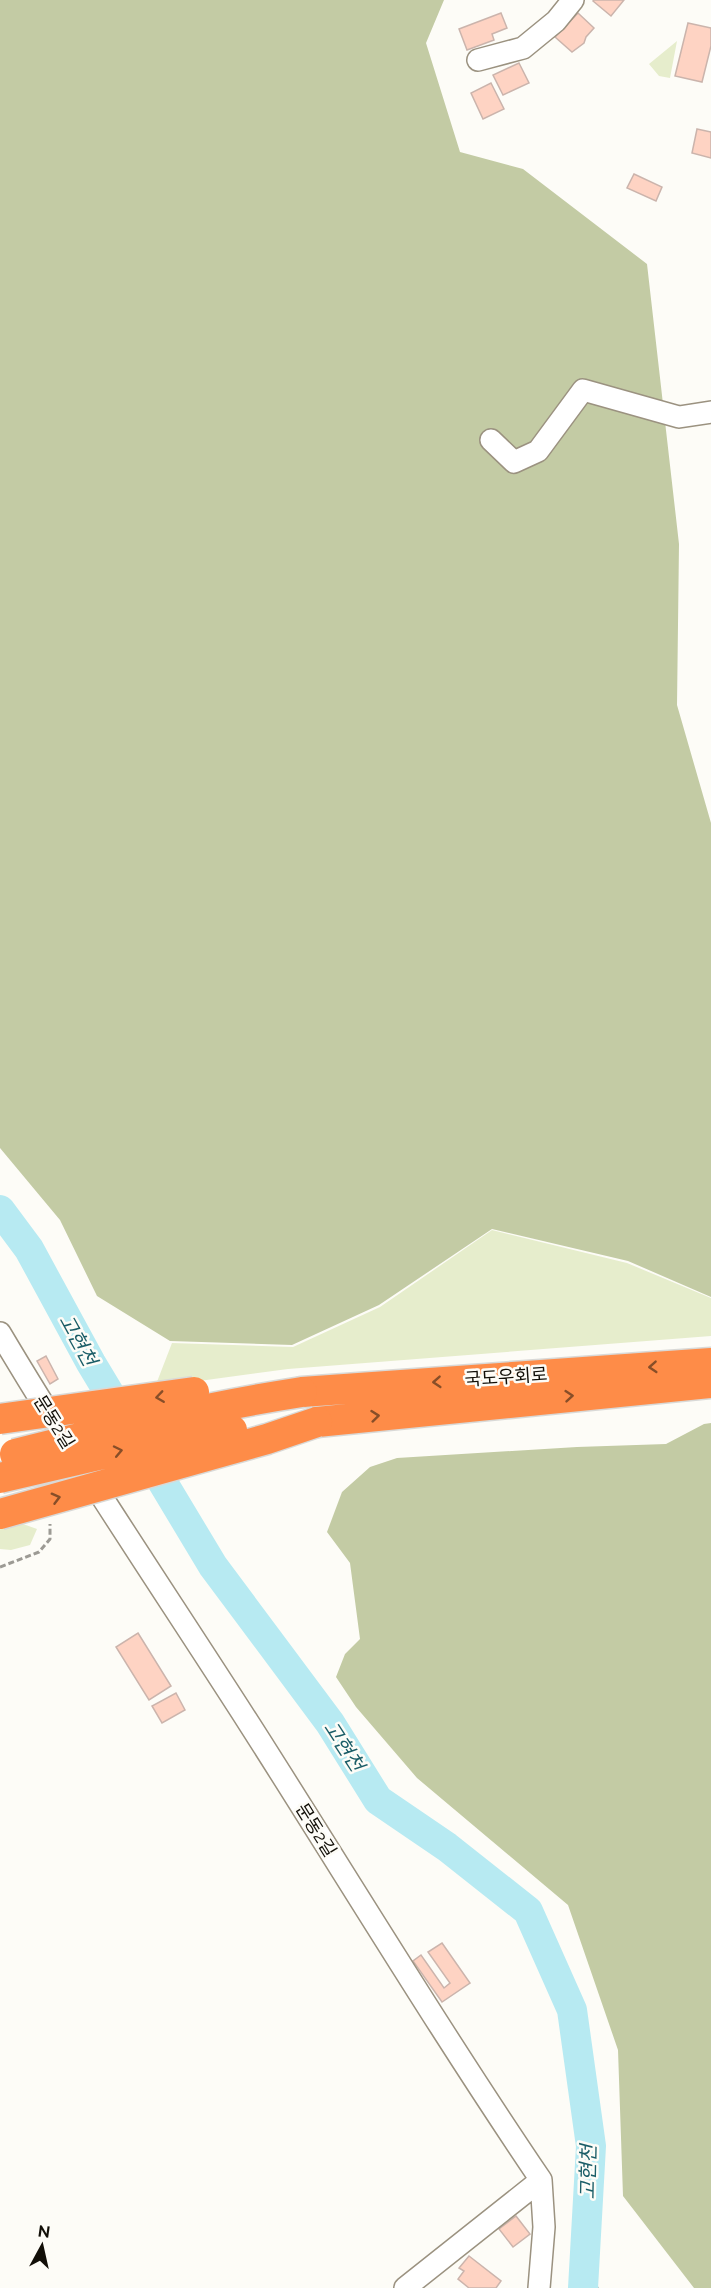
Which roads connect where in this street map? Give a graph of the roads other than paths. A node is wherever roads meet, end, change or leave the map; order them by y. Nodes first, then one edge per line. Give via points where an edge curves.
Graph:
1 (573, 0) edge
2 (478, 60) dead end
3 (711, 412) edge
4 (491, 440) dead end
5 (0, 1333) edge
6 (711, 1363) edge
7 (711, 1383) edge
8 (302, 1392) junction
9 (0, 1419) edge
10 (317, 1422) junction
11 (0, 1458) edge
12 (0, 1478) edge
13 (0, 1514) edge
14 (541, 2180) junction
15 (405, 2288) edge
16 (539, 2288) edge

1 - 2 street via 556,21 523,48
3 - 4 street via 679,417 584,390 538,451 514,462
5 - 14 street, 문동2길 via 468,2072
6 -> 8 highway, 국도우회로
10 -> 7 highway, 국도우회로
8 -> 9 highway, bridge via 219,1389
8 - 11 highway, bridge via 153,1419
12 -> 10 highway, bridge via 125,1449 249,1427
13 -> 10 highway, bridge
14 - 15 street
14 - 16 street via 544,2227

